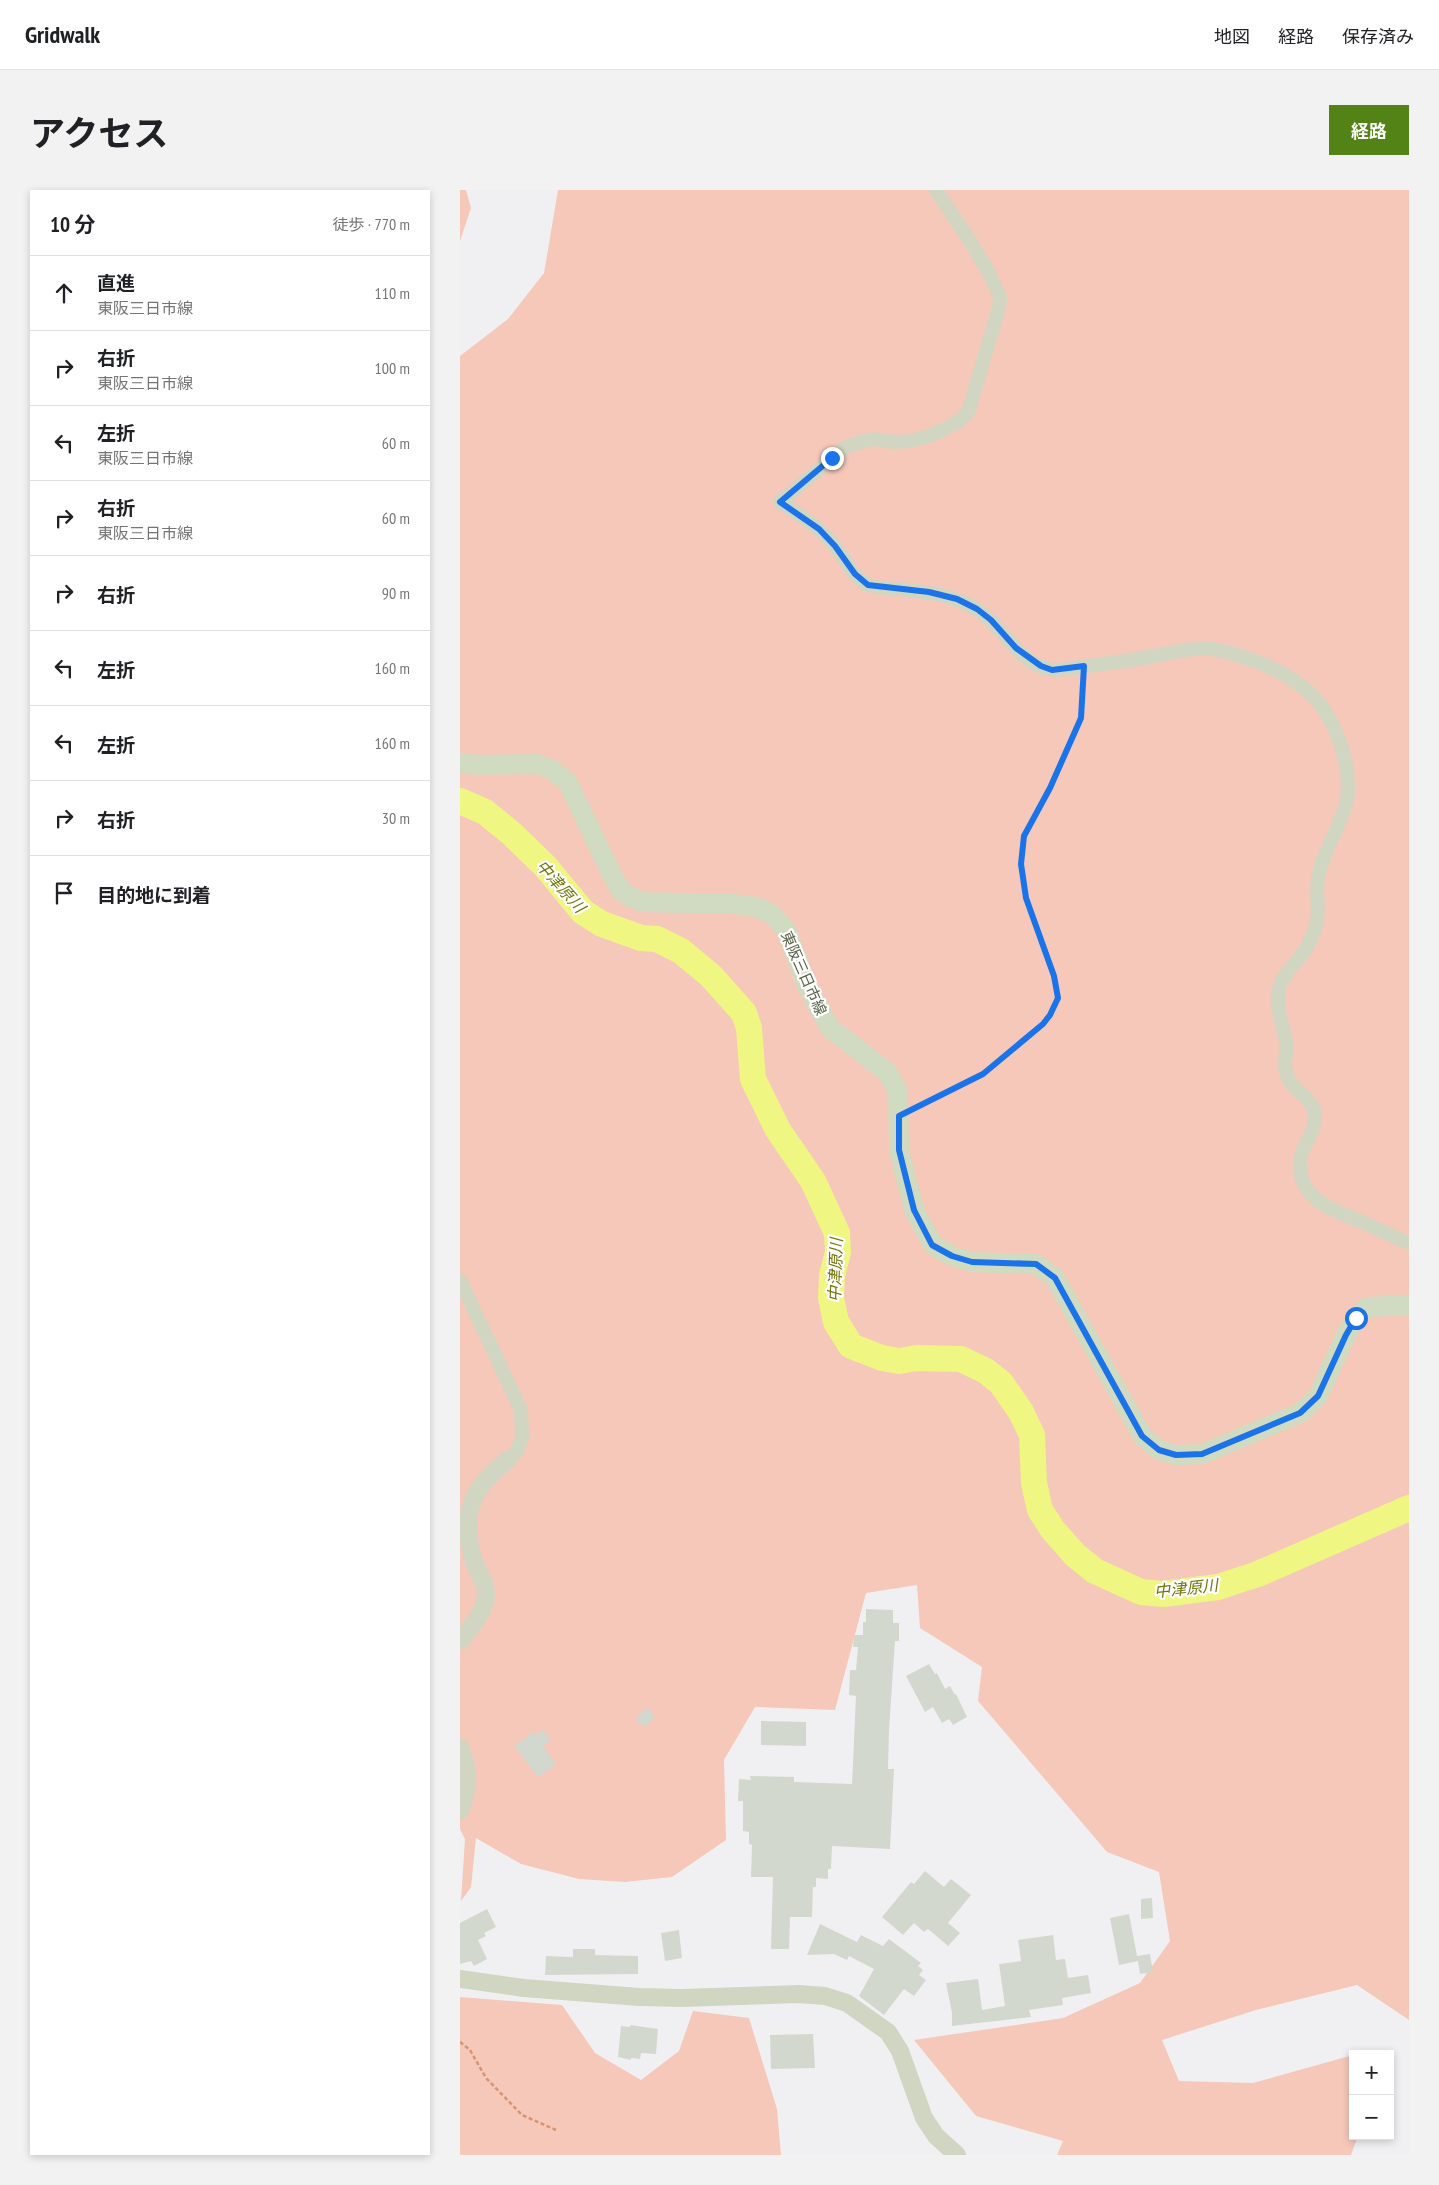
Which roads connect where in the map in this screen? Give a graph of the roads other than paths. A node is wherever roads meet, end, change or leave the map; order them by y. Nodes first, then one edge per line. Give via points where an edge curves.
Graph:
1 (936, 190) edge
2 (460, 763) edge
3 (1409, 1243) edge
4 (460, 1280) edge
5 (1409, 1305) edge
6 (508, 1460) joint
7 (460, 1641) edge
8 (460, 1747) edge
9 (460, 1810) edge
10 (460, 1979) edge
11 (957, 2155) edge

1 - 3 street via 972,244 1000,297 968,412 956,423 932,435 910,441 873,439 847,446 780,502 819,529 855,574 868,585 929,592 957,599 991,620 1016,648 1041,666 1052,670 1114,664 1192,649 1215,650 1243,656 1294,680 1323,708 1334,728 1348,776 1348,793 1317,879 1317,925 1301,956 1281,982 1278,994 1286,1040 1284,1065 1288,1079 1312,1104 1315,1116 1300,1164 1304,1184 1327,1208
2 - 5 main road, 東阪三日市線 via 479,766 537,764 553,770 568,784 623,892 642,902 733,904 757,907 772,914 787,931 806,984 830,1028 888,1073 898,1092 899,1150 914,1210 932,1245 972,1262 1036,1264 1055,1278 1142,1436 1159,1450 1176,1455 1202,1454 1300,1413 1318,1396 1356,1318 1368,1307
4 - 6 street via 521,1410 522,1438
6 - 7 street via 474,1490 467,1505 464,1521 466,1538 486,1594 478,1617
8 - 9 street via 467,1763 468,1778
10 - 11 street via 524,1988 639,1997 799,1994 825,1996 847,2003 888,2032 900,2051 924,2118 936,2136

